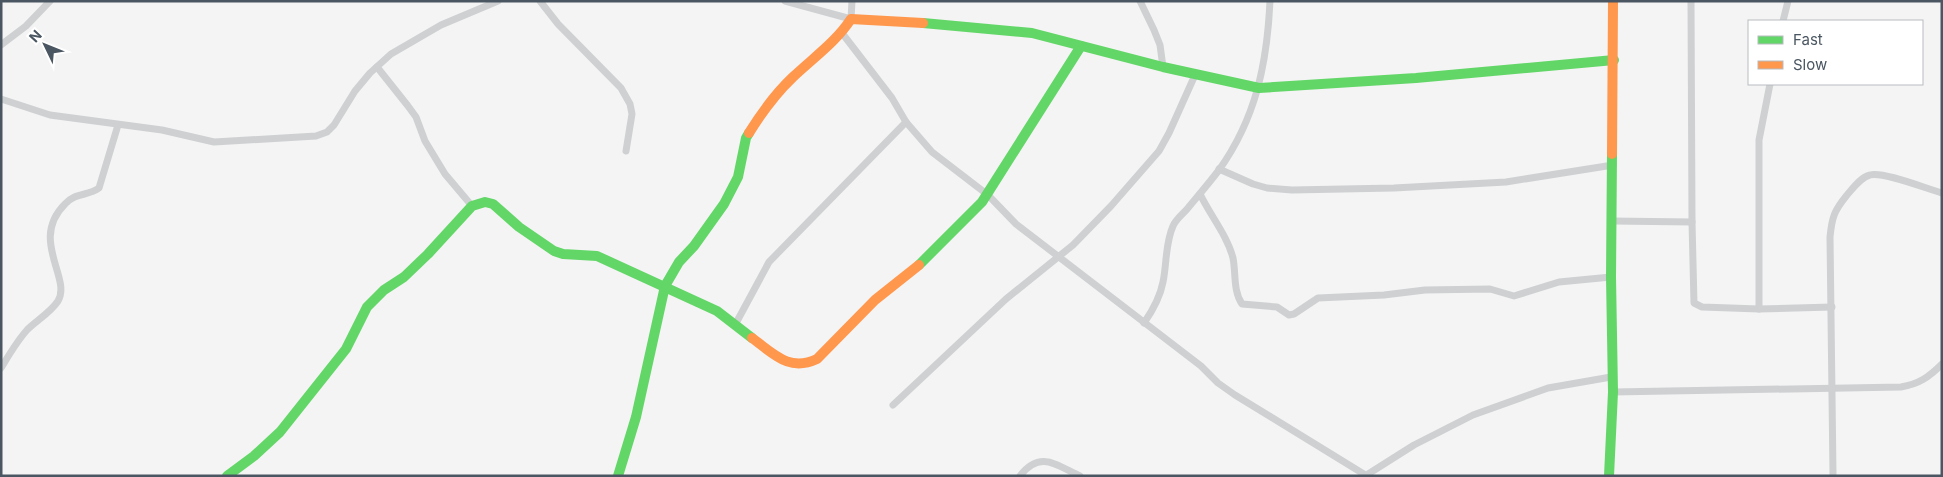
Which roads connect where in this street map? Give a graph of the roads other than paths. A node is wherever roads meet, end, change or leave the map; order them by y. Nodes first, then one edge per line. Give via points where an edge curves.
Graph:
1 (50, 1) edge
2 (498, 1) edge
3 (540, 1) edge
4 (785, 1) edge
5 (852, 1) edge
6 (1140, 1) edge
7 (1270, 1) edge
8 (1613, 1) edge
9 (1691, 1) edge
10 (1788, 1) edge
11 (851, 19) junction
12 (1783, 20) edge
13 (842, 33) junction
14 (1, 45) edge
15 (1081, 46) junction
16 (1614, 60) junction
17 (377, 67) junction
18 (1163, 67) junction
19 (1195, 75) junction
20 (1770, 85) edge
21 (1259, 88) junction
22 (1, 99) edge
23 (906, 122) junction
24 (118, 124) junction
25 (626, 151) dead end
26 (1613, 166) junction
27 (1219, 169) junction
28 (1942, 193) edge
29 (1200, 194) junction
30 (988, 195) junction
31 (472, 206) junction
32 (1612, 221) junction
33 (1692, 222) junction
34 (1058, 258) junction
35 (1611, 277) junction
36 (665, 286) junction
37 (1832, 307) junction
38 (1758, 309) junction
39 (1144, 323) junction
40 (735, 325) junction
41 (1942, 364) edge
42 (1, 368) edge
43 (1611, 377) junction
44 (1831, 387) junction
45 (1613, 392) junction
46 (893, 405) dead end
47 (1833, 474) dead end
48 (227, 476) edge
49 (618, 476) edge
50 (1020, 476) edge
51 (1080, 476) edge
52 (1366, 476) edge
53 (1610, 476) edge

1 - 14 street via 26,26
2 - 17 street via 441,25 391,54
3 - 25 street via 621,88 632,114
4 - 11 street
5 - 11 street
6 - 18 street via 1160,46
7 - 21 street
8 - 16 street
9 - 33 street
10 - 12 street
11 - 13 street
11 - 15 street via 1032,33
13 - 23 street via 892,98
13 - 36 street via 766,106 746,138 738,177 724,204 679,262
15 - 18 street
15 - 30 street
16 - 21 street
16 - 26 street
17 - 24 street via 354,91 334,125 316,136 214,142
17 - 31 street via 416,117 445,174
18 - 19 street
19 - 21 street
19 - 34 street via 1155,157
20 - 38 street via 1759,140
21 - 27 street via 1243,132
22 - 24 street via 50,115
23 - 30 street via 932,152
23 - 40 street via 769,262
24 - 42 street via 99,188 74,196 56,215 50,234 51,252 62,291 58,302 26,332
26 - 27 street via 1506,182 1292,190 1253,184
26 - 32 street
27 - 29 street
28 - 37 street via 1873,174 1856,185 1831,220
29 - 35 street via 1228,244 1242,304 1278,308 1289,315 1318,298 1490,289 1514,296 1559,282
29 - 39 street via 1174,224 1164,282 1156,306
30 - 34 street via 1016,224
30 - 40 street via 924,260 875,300 817,359 796,364 779,358
31 - 36 street via 485,202 493,204 554,251 597,256
31 - 48 street via 428,254 367,307 346,349 280,432
32 - 33 street
32 - 35 street
33 - 38 street via 1694,302 1702,307
34 - 39 street
34 - 46 street via 1006,299
35 - 43 street
36 - 40 street via 717,311
36 - 49 street via 636,417
37 - 38 street
37 - 44 street
39 - 52 street via 1235,396
41 - 44 street via 1916,385
43 - 45 street
43 - 52 street via 1548,388 1473,415 1414,445
44 - 45 street
44 - 47 street
45 - 53 street
50 - 51 street via 1027,467 1043,461

